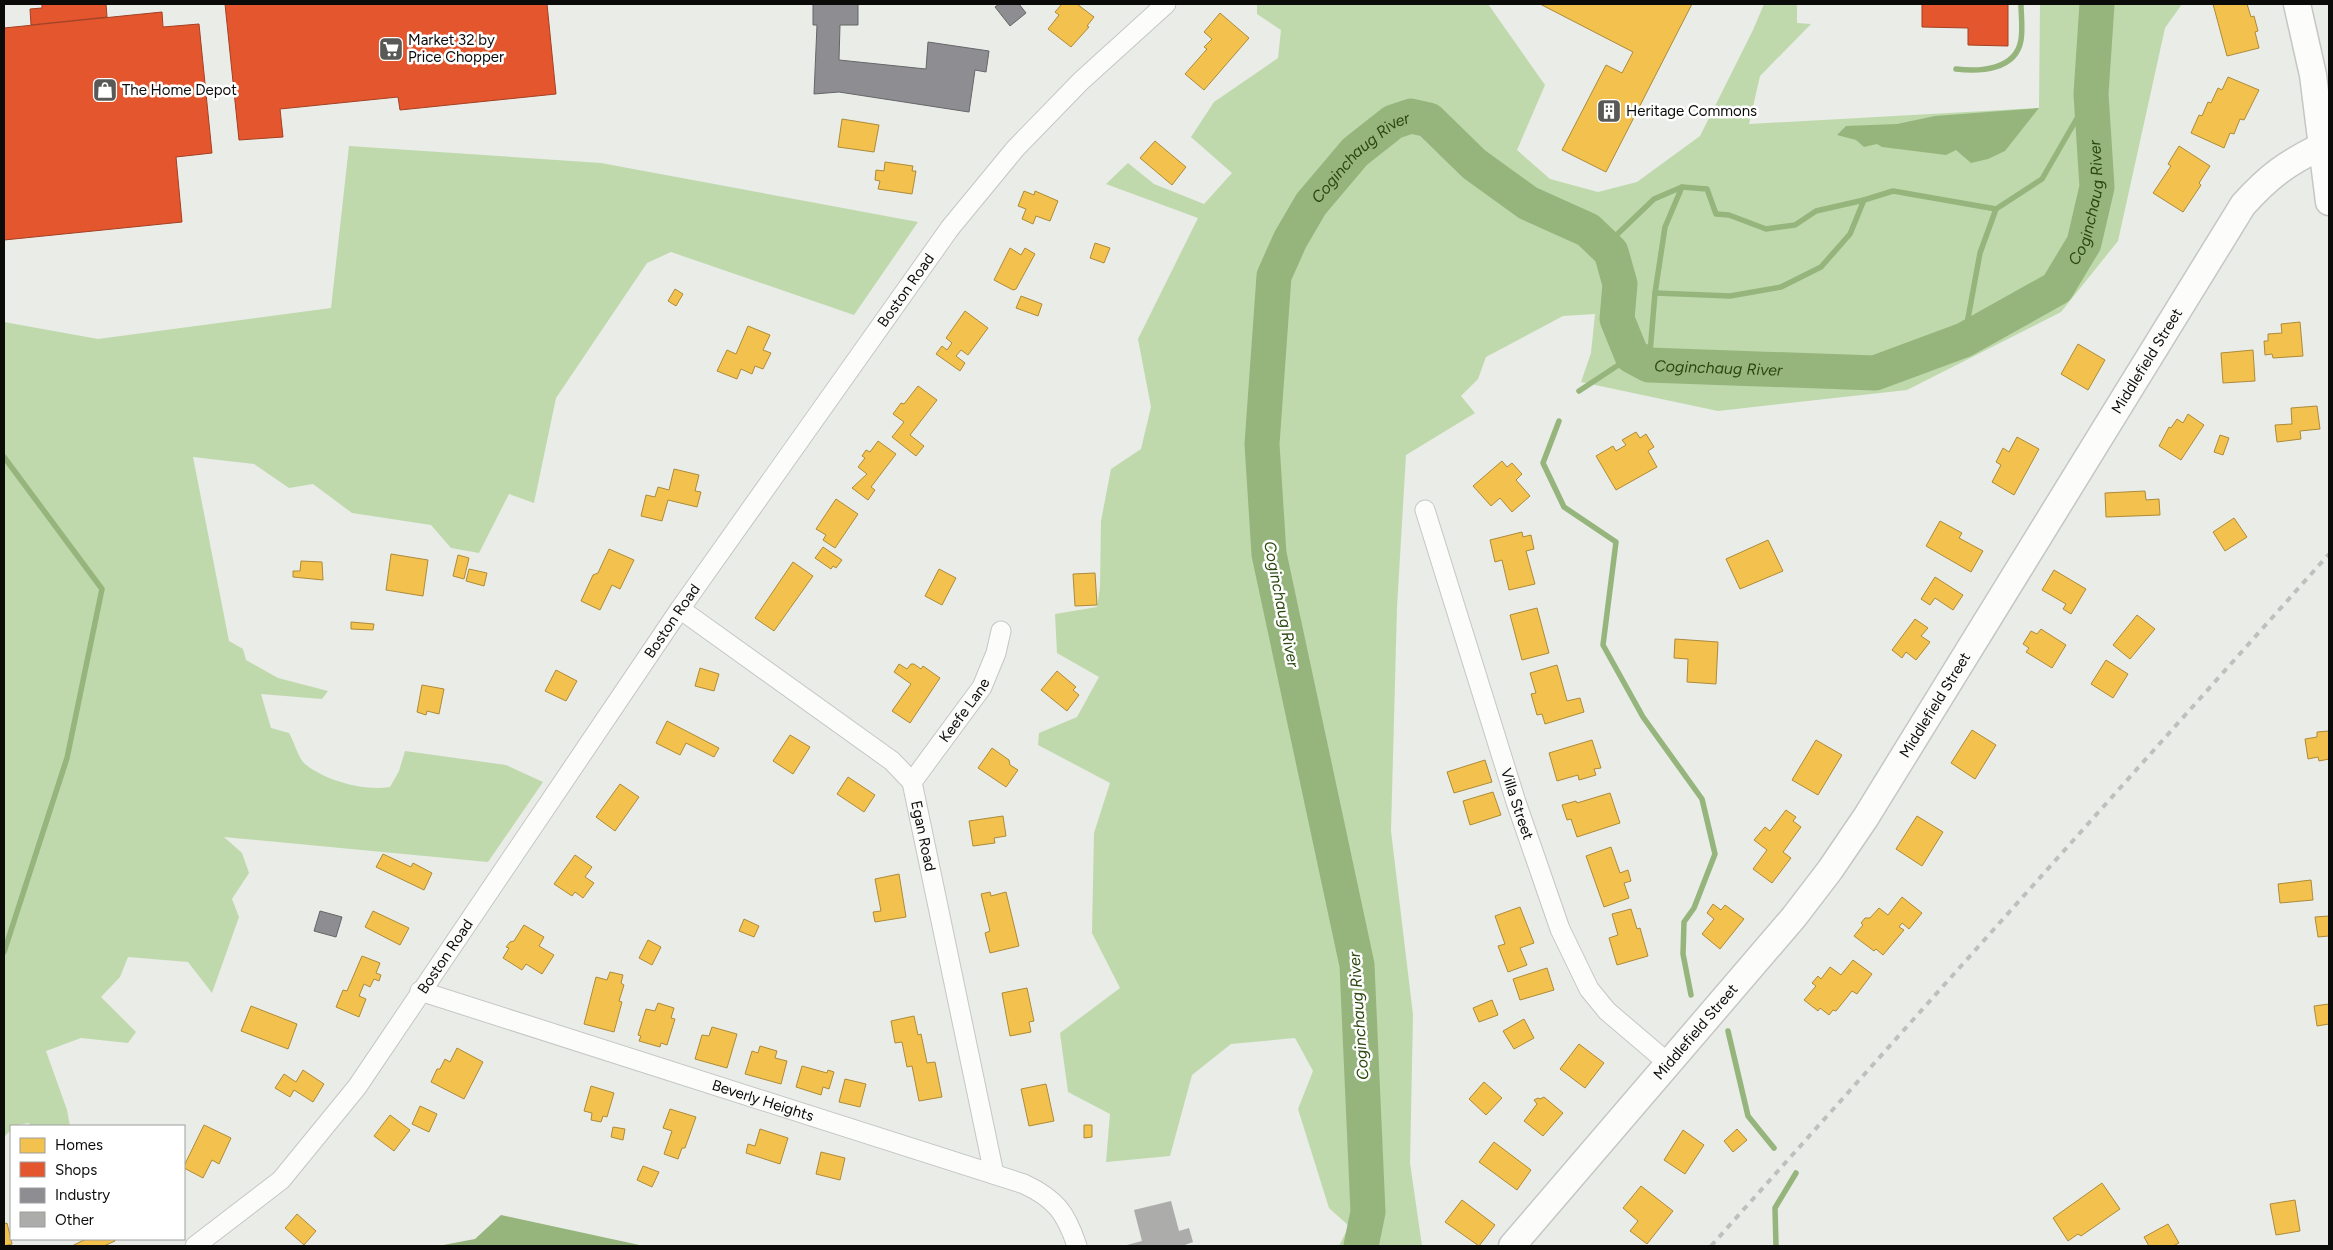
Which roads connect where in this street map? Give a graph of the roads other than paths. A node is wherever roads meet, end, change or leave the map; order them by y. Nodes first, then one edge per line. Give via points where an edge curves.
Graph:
1 (1166, 4) edge
2 (2297, 4) edge
3 (2322, 146) junction
4 (2329, 202) edge
5 (1425, 510) dead end
6 (680, 610) junction
7 (1000, 631) dead end
8 (912, 782) junction
9 (420, 991) junction
10 (1668, 1063) junction
11 (994, 1174) junction
12 (195, 1246) edge
13 (1077, 1246) edge
14 (1512, 1246) edge

1 - 6 street, Boston Road via 1081,81 1034,129 950,228
2 - 3 main road via 2313,75
3 - 4 main road
3 - 10 main road, Middlefield Street via 2291,161 2265,180 2242,205 1866,817 1794,917
5 - 10 street, Villa Street via 1516,802 1566,944 1589,989 1607,1011
6 - 8 street, Egan Road via 892,761
6 - 9 street, Boston Road
7 - 8 street, Keefe Lane via 996,653 982,686
8 - 11 street, Egan Road
9 - 11 street, Beverly Heights
9 - 12 street, Boston Road via 357,1087 281,1180
10 - 14 main road, Middlefield Street
11 - 13 street, Beverly Heights via 1044,1193 1060,1209

